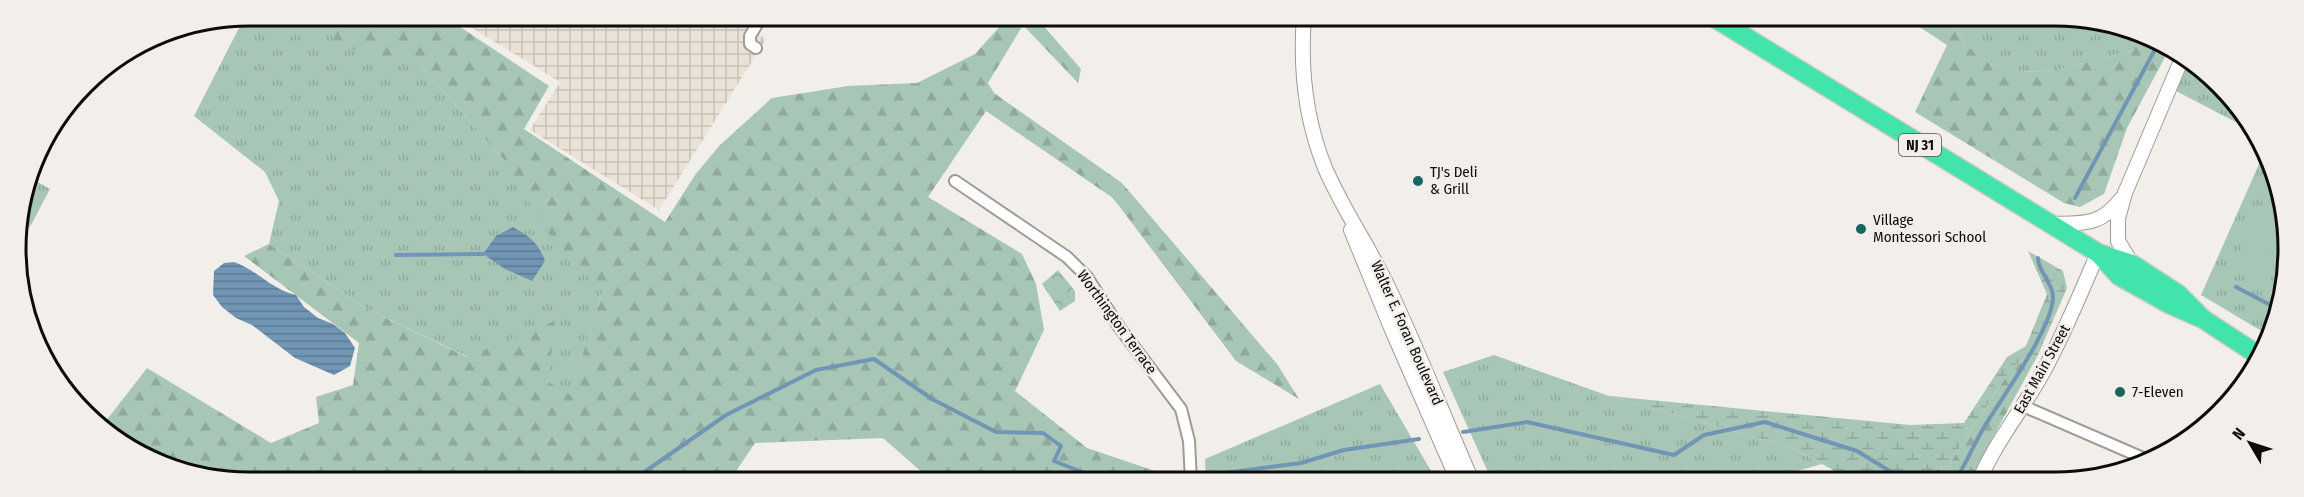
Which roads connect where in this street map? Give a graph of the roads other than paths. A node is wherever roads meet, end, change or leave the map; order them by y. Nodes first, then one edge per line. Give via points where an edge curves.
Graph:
1 (756, 26) edge
2 (1304, 26) edge
3 (1729, 26) edge
4 (756, 48) dead end
5 (2180, 64) edge
6 (955, 182) dead end
7 (1335, 189) junction
8 (2125, 193) junction
9 (2049, 224) junction
10 (2098, 253) junction
11 (2132, 264) junction
12 (2203, 319) junction
13 (2253, 352) edge
14 (2024, 406) junction
15 (2138, 456) edge
16 (1191, 472) edge
17 (1454, 472) edge
18 (1468, 472) edge
19 (1983, 472) edge

1 - 4 street via 750,44
2 - 7 street, Walter E. Foran Boulevard via 1309,110
3 - 9 highway, NJ 31
5 - 8 street
6 - 16 street, Worthington Terrace via 1067,257 1087,277 1181,409 1189,441
7 - 17 street, Walter E. Foran Boulevard
7 - 18 street, Walter E. Foran Boulevard via 1390,291
8 - 9 street via 2098,220
8 - 11 street via 2116,234
9 - 10 highway, NJ 31
10 - 11 highway, NJ 31
10 - 12 highway, NJ 31 via 2119,276
10 - 14 street, East Main Street via 2060,340
11 - 12 highway, NJ 31 via 2178,294
12 - 13 highway, NJ 31
14 - 15 street
14 - 19 street, East Main Street

